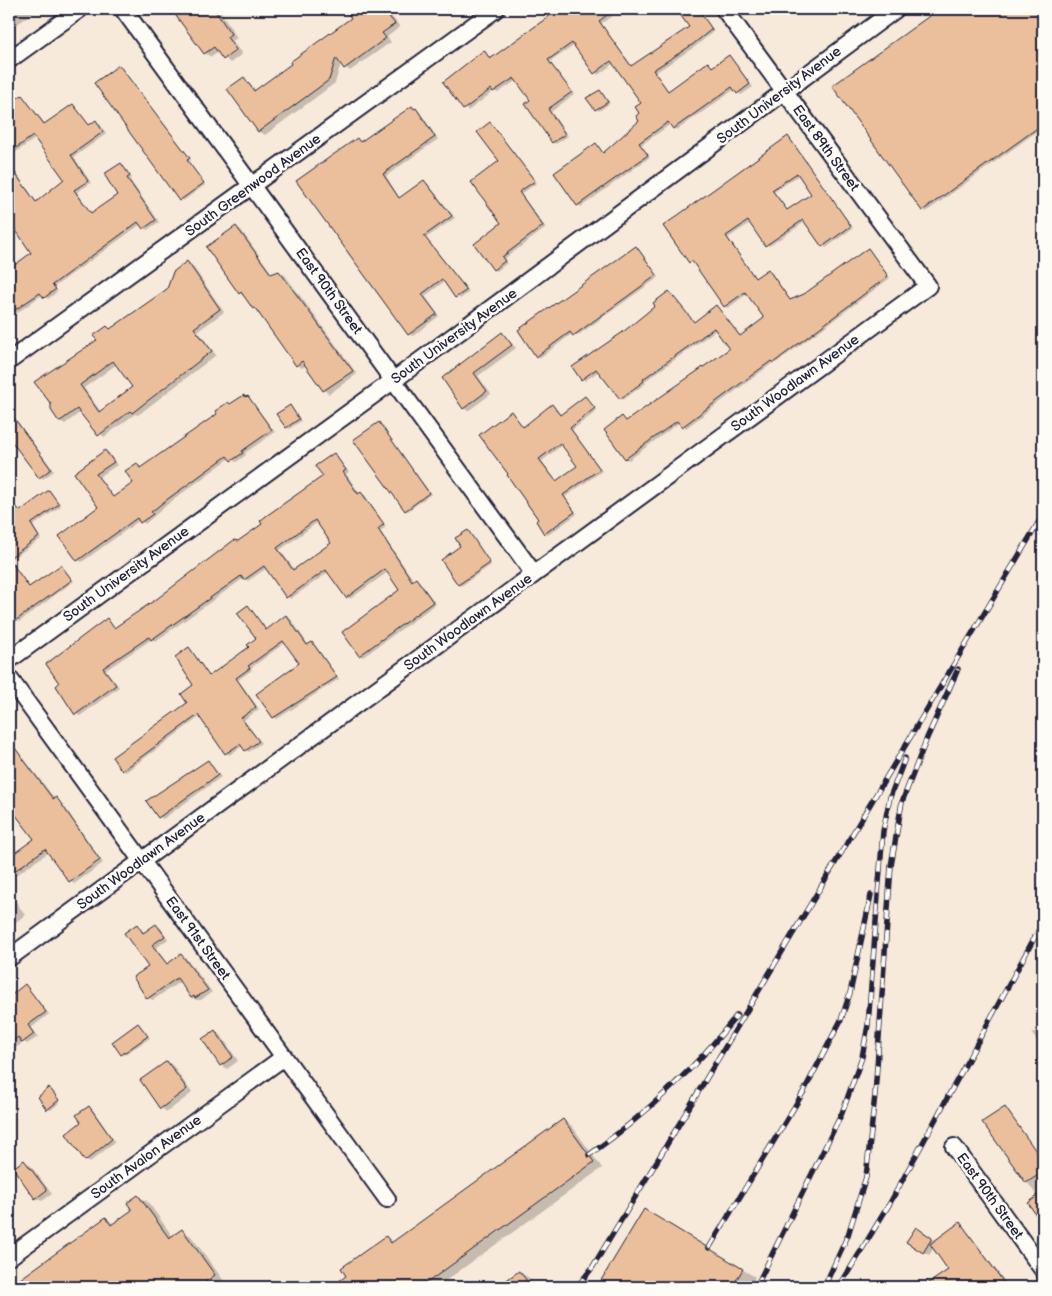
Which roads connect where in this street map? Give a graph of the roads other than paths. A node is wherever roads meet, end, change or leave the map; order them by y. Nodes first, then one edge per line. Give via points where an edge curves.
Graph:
1 (80, 9) edge
2 (123, 9) edge
3 (496, 9) edge
4 (724, 9) edge
5 (896, 9) edge
6 (9, 60) edge
7 (785, 92) junction
8 (252, 185) junction
9 (928, 286) joint
10 (9, 361) edge
11 (394, 380) junction
12 (534, 574) junction
13 (9, 660) edge
14 (9, 678) edge
15 (142, 861) junction
16 (9, 958) edge
17 (284, 1057) junction
18 (954, 1148) dead end
19 (387, 1199) dead end
20 (9, 1257) edge
21 (1043, 1270) edge

1 - 6 street
2 - 8 street, East 90th Street
3 - 8 street, South Greenwood Avenue
4 - 7 street, East 89th Street
5 - 7 street, South University Avenue
7 - 9 street, East 89th Street
7 - 11 street, South University Avenue
8 - 10 street, South Greenwood Avenue
8 - 11 street, East 90th Street
9 - 12 street, South Woodlawn Avenue
11 - 12 street, East 90th Street
11 - 13 street, South University Avenue
12 - 15 street, South Woodlawn Avenue
14 - 15 street, East 91st Street
15 - 16 street, South Woodlawn Avenue
15 - 17 street, East 91st Street
17 - 19 street, East 91st Street
17 - 20 street, South Avalon Avenue
18 - 21 street, East 90th Street

